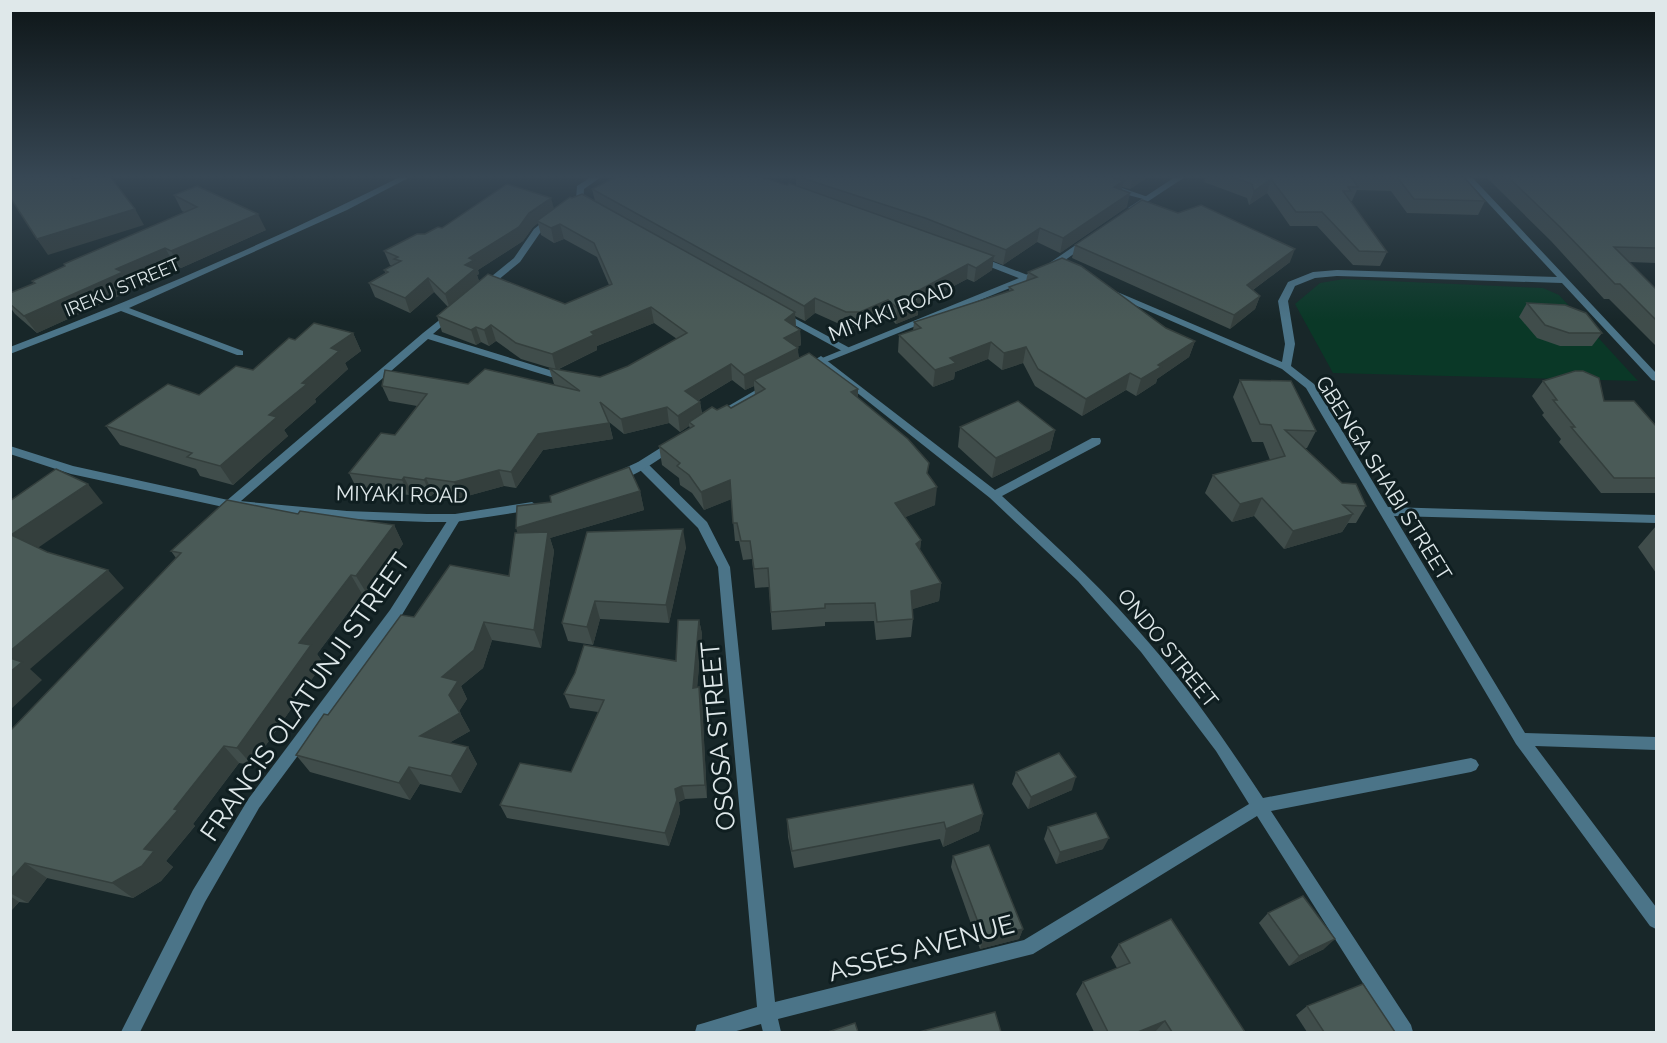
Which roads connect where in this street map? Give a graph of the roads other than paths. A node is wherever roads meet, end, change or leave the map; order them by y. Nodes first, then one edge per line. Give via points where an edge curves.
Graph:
1 (309, 224) edge
2 (547, 224) edge
3 (1511, 224) edge
4 (1099, 232) edge
5 (974, 257) edge
6 (1027, 278) junction
7 (1564, 280) junction
8 (1103, 288) edge
9 (472, 297) edge
10 (462, 305) edge
11 (121, 308) junction
12 (778, 313) edge
13 (426, 334) junction
14 (845, 349) junction
15 (10, 351) edge
16 (240, 353) dead end
17 (821, 359) junction
18 (1286, 367) junction
19 (1656, 378) edge
20 (570, 380) edge
21 (706, 423) edge
22 (679, 441) edge
23 (1096, 441) dead end
24 (10, 450) edge
25 (642, 465) junction
26 (603, 482) edge
27 (994, 495) junction
28 (228, 504) junction
29 (543, 504) edge
30 (1383, 510) junction
31 (455, 518) junction
32 (1656, 519) edge
33 (213, 521) edge
34 (1521, 739) junction
35 (1656, 743) edge
36 (1471, 765) dead end
37 (1260, 806) junction
38 (1656, 920) edge
39 (767, 1013) junction
40 (130, 1032) edge
41 (704, 1032) edge
42 (772, 1032) edge
43 (1404, 1032) edge

1 - 11 street, IREKU STREET
2 - 9 street via 537,231 517,260
3 - 7 street
4 - 6 street, MIYAKI ROAD via 1056,268
5 - 6 street
6 - 14 street, MIYAKI ROAD
7 - 18 street via 1313,275 1292,284 1283,301 1290,344
7 - 19 street
8 - 18 street, GBENGA SHABI STREET
10 - 13 street
11 - 15 street, IREKU STREET
11 - 16 street
12 - 14 street
13 - 20 street
13 - 28 street
14 - 17 street, MIYAKI ROAD
17 - 21 street, MIYAKI ROAD via 743,398
17 - 27 street, ONDO STREET
18 - 30 street, GBENGA SHABI STREET via 1310,386
22 - 25 street
23 - 27 street
24 - 28 street, MIYAKI ROAD via 67,473
25 - 26 street
25 - 39 street, OSOSA STREET via 703,525 724,567
27 - 37 street, ONDO STREET via 1082,578 1146,648 1221,746
28 - 31 street, MIYAKI ROAD via 347,515
28 - 33 street
29 - 31 street, MIYAKI ROAD
30 - 32 street
30 - 34 street, GBENGA SHABI STREET
31 - 40 street, FRANCIS OLATUNJI STREET via 395,614 254,804 199,896
34 - 35 street
34 - 38 street, GBENGA SHABI STREET
36 - 37 street
37 - 39 street, ASSES AVENUE via 1027,948
37 - 43 street, ONDO STREET
39 - 41 street, ASSES AVENUE
39 - 42 street, OSOSA STREET

